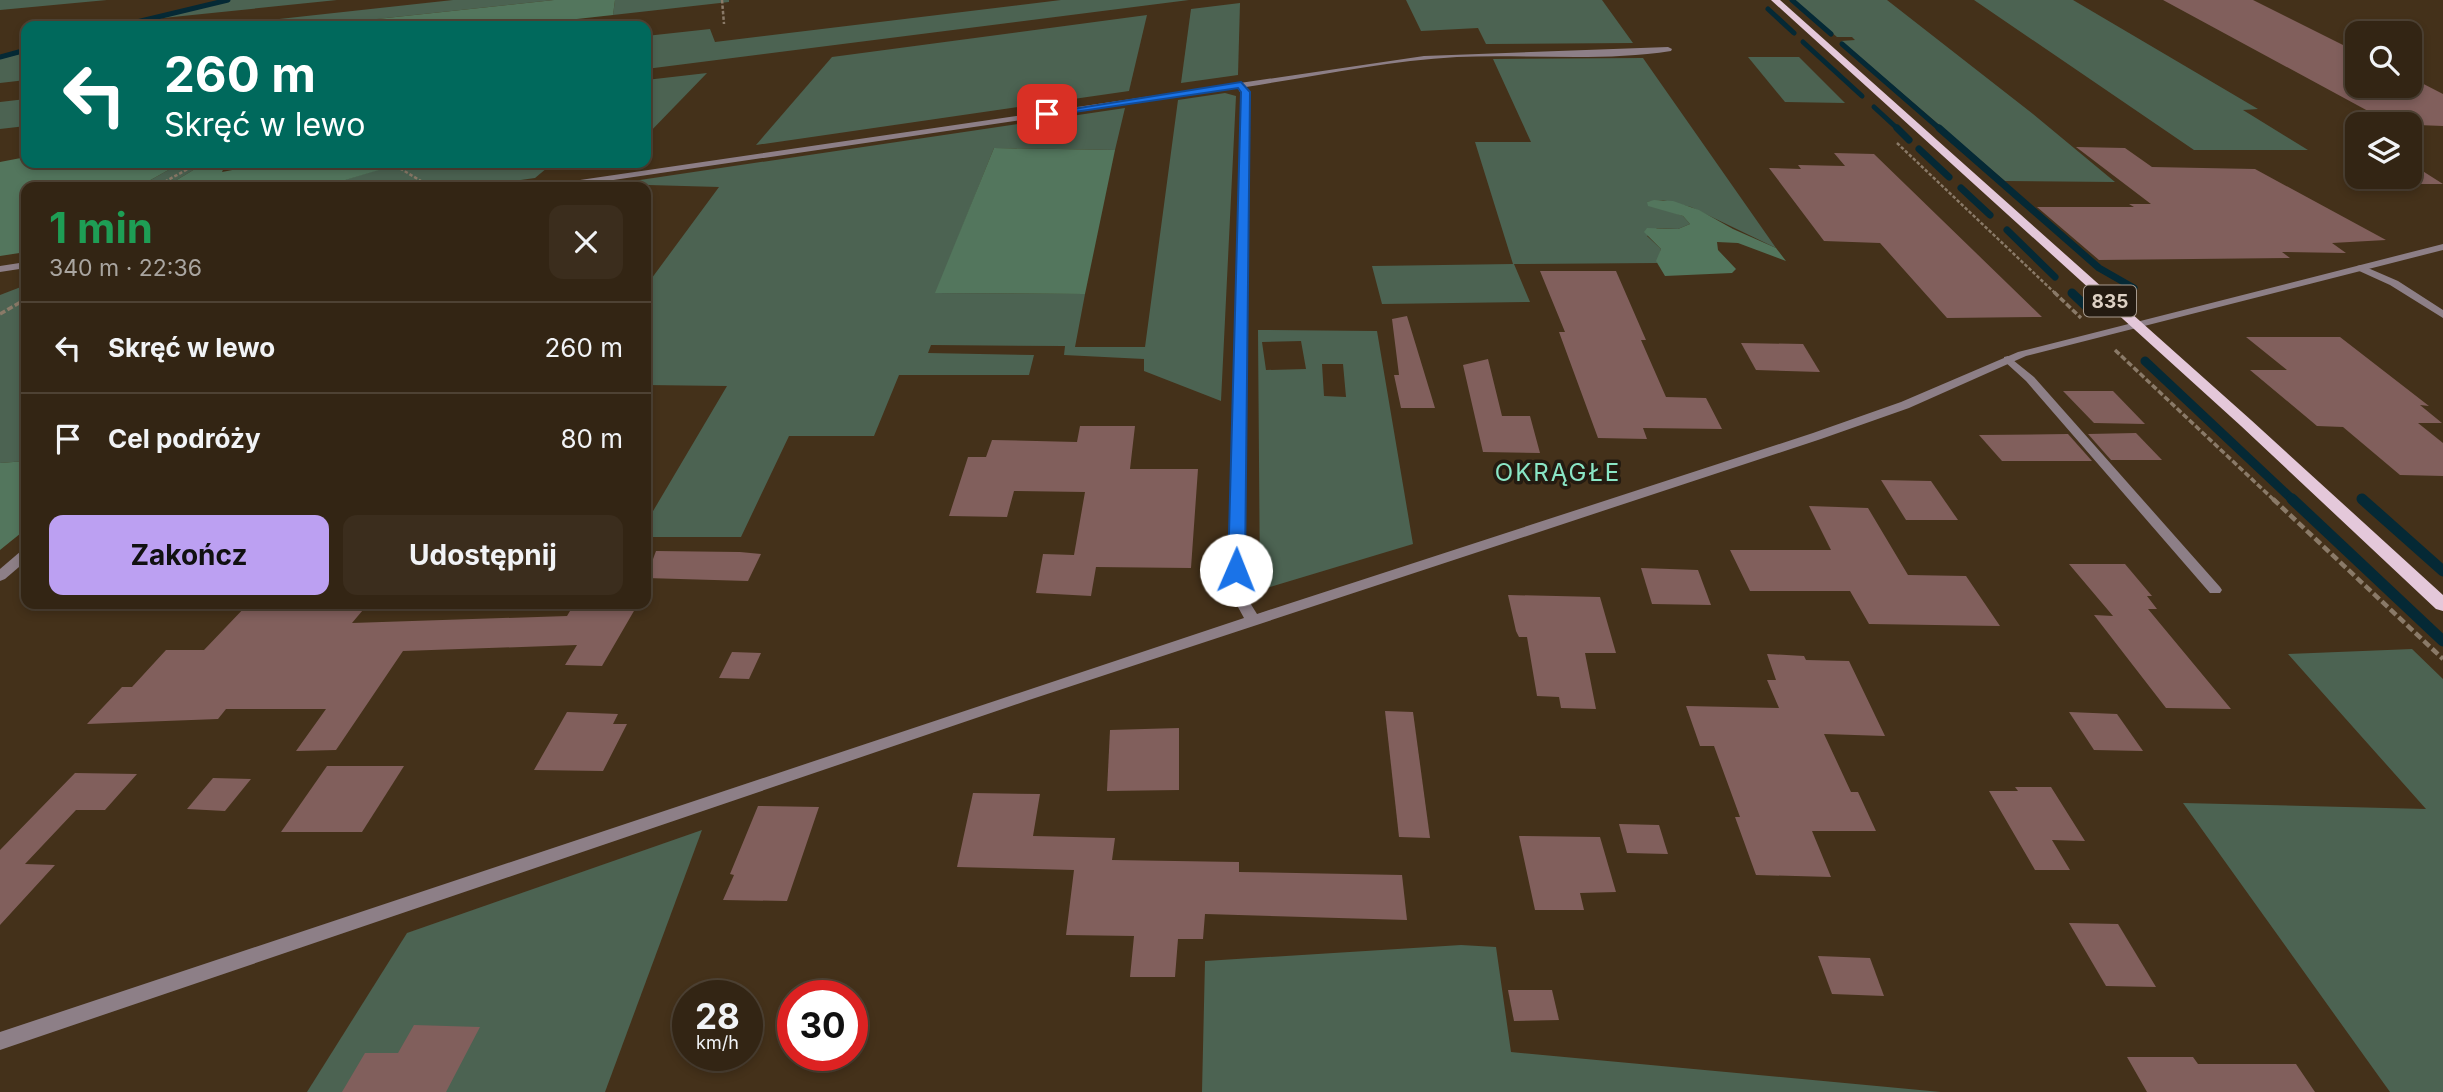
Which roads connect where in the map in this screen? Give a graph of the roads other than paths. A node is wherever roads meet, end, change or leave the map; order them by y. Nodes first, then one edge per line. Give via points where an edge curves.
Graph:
1 (1775, 0) edge
2 (1668, 49) dead end
3 (1241, 85) junction
4 (583, 182) edge
5 (2443, 247) edge
6 (21, 266) edge
7 (2361, 268) junction
8 (0, 269) edge
9 (2443, 315) edge
10 (2138, 326) junction
11 (2008, 359) junction
12 (21, 558) edge
13 (0, 576) edge
14 (2215, 590) dead end
15 (2443, 605) edge
16 (1253, 621) junction
17 (0, 1041) edge

1 - 10 main road, 835
2 - 3 street via 1448,55
3 - 4 street
3 - 16 street via 1246,96 1236,570 1240,598
5 - 7 street
6 - 8 street
7 - 9 street
7 - 10 street
10 - 11 street
10 - 15 main road, 835
11 - 14 street
11 - 16 street via 1839,429
12 - 13 street
16 - 17 street

